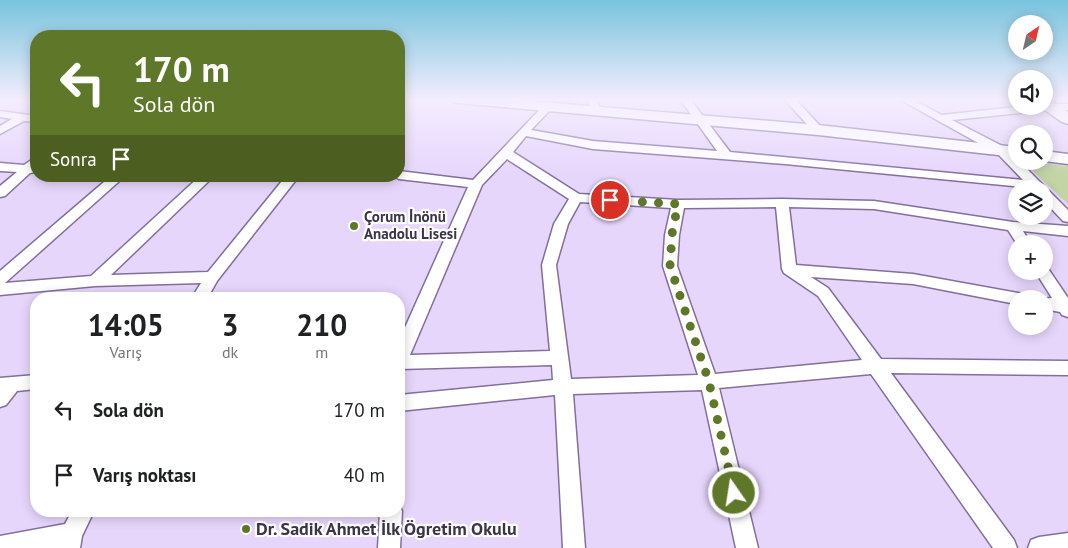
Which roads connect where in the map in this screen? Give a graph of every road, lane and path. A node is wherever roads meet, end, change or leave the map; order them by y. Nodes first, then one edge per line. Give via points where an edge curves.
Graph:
1 (530, 125) edge
2 (704, 125) edge
3 (747, 125) edge
4 (813, 125) edge
5 (955, 125) edge
6 (818, 130) junction
7 (523, 132) junction
8 (1008, 151) edge
9 (1008, 151) edge
10 (506, 153) junction
11 (727, 156) junction
12 (1053, 157) edge
13 (1068, 159) edge
14 (30, 166) edge
15 (0, 167) edge
16 (30, 168) edge
17 (1024, 170) edge
18 (405, 176) edge
19 (1032, 180) edge
20 (112, 182) edge
21 (202, 182) edge
22 (288, 182) edge
23 (476, 184) junction
24 (1008, 185) edge
25 (0, 193) edge
26 (576, 198) junction
27 (782, 203) junction
28 (1053, 203) edge
29 (678, 204) junction
30 (1068, 218) edge
31 (1013, 226) junction
32 (1068, 231) edge
33 (1018, 235) edge
34 (789, 269) junction
35 (212, 277) junction
36 (0, 279) edge
37 (1048, 280) edge
38 (95, 281) junction
39 (0, 289) edge
40 (203, 292) edge
41 (1008, 297) edge
42 (1053, 305) edge
43 (1067, 309) edge
44 (405, 347) edge
45 (560, 358) junction
46 (405, 361) edge
47 (876, 366) junction
48 (1068, 368) edge
49 (709, 382) junction
50 (30, 383) edge
51 (6, 385) edge
52 (563, 387) junction
53 (0, 400) edge
54 (405, 403) edge
55 (81, 517) edge
56 (391, 517) edge
57 (71, 541) edge
58 (1068, 544) edge
59 (0, 547) edge
60 (389, 548) edge
61 (574, 548) edge
62 (747, 548) edge
63 (1006, 548) edge
64 (1039, 548) edge

1 - 7 street
2 - 11 street
3 - 6 street
4 - 6 street
5 - 9 street
6 - 8 street
7 - 10 street
7 - 11 street via 593,145
10 - 23 street
10 - 26 street
11 - 24 street
12 - 13 street
14 - 15 street
16 - 25 street
17 - 19 street
18 - 23 street
20 - 36 street
21 - 38 street
22 - 35 street
23 - 44 street
26 - 29 street
26 - 45 street via 561,224 549,265
27 - 29 street
27 - 31 street via 874,205
27 - 34 street
28 - 30 street
29 - 49 street via 670,266
31 - 32 street
31 - 33 street
34 - 41 street via 913,280
34 - 47 street via 823,292
35 - 38 street
35 - 40 street
37 - 43 street
38 - 39 street
42 - 43 street
45 - 46 street
45 - 52 street
47 - 48 street
47 - 49 street
47 - 63 street
49 - 52 street
49 - 62 street
50 - 51 street
51 - 53 street
52 - 54 street
52 - 61 street
55 - 57 street
56 - 60 street
57 - 59 street
58 - 64 street

